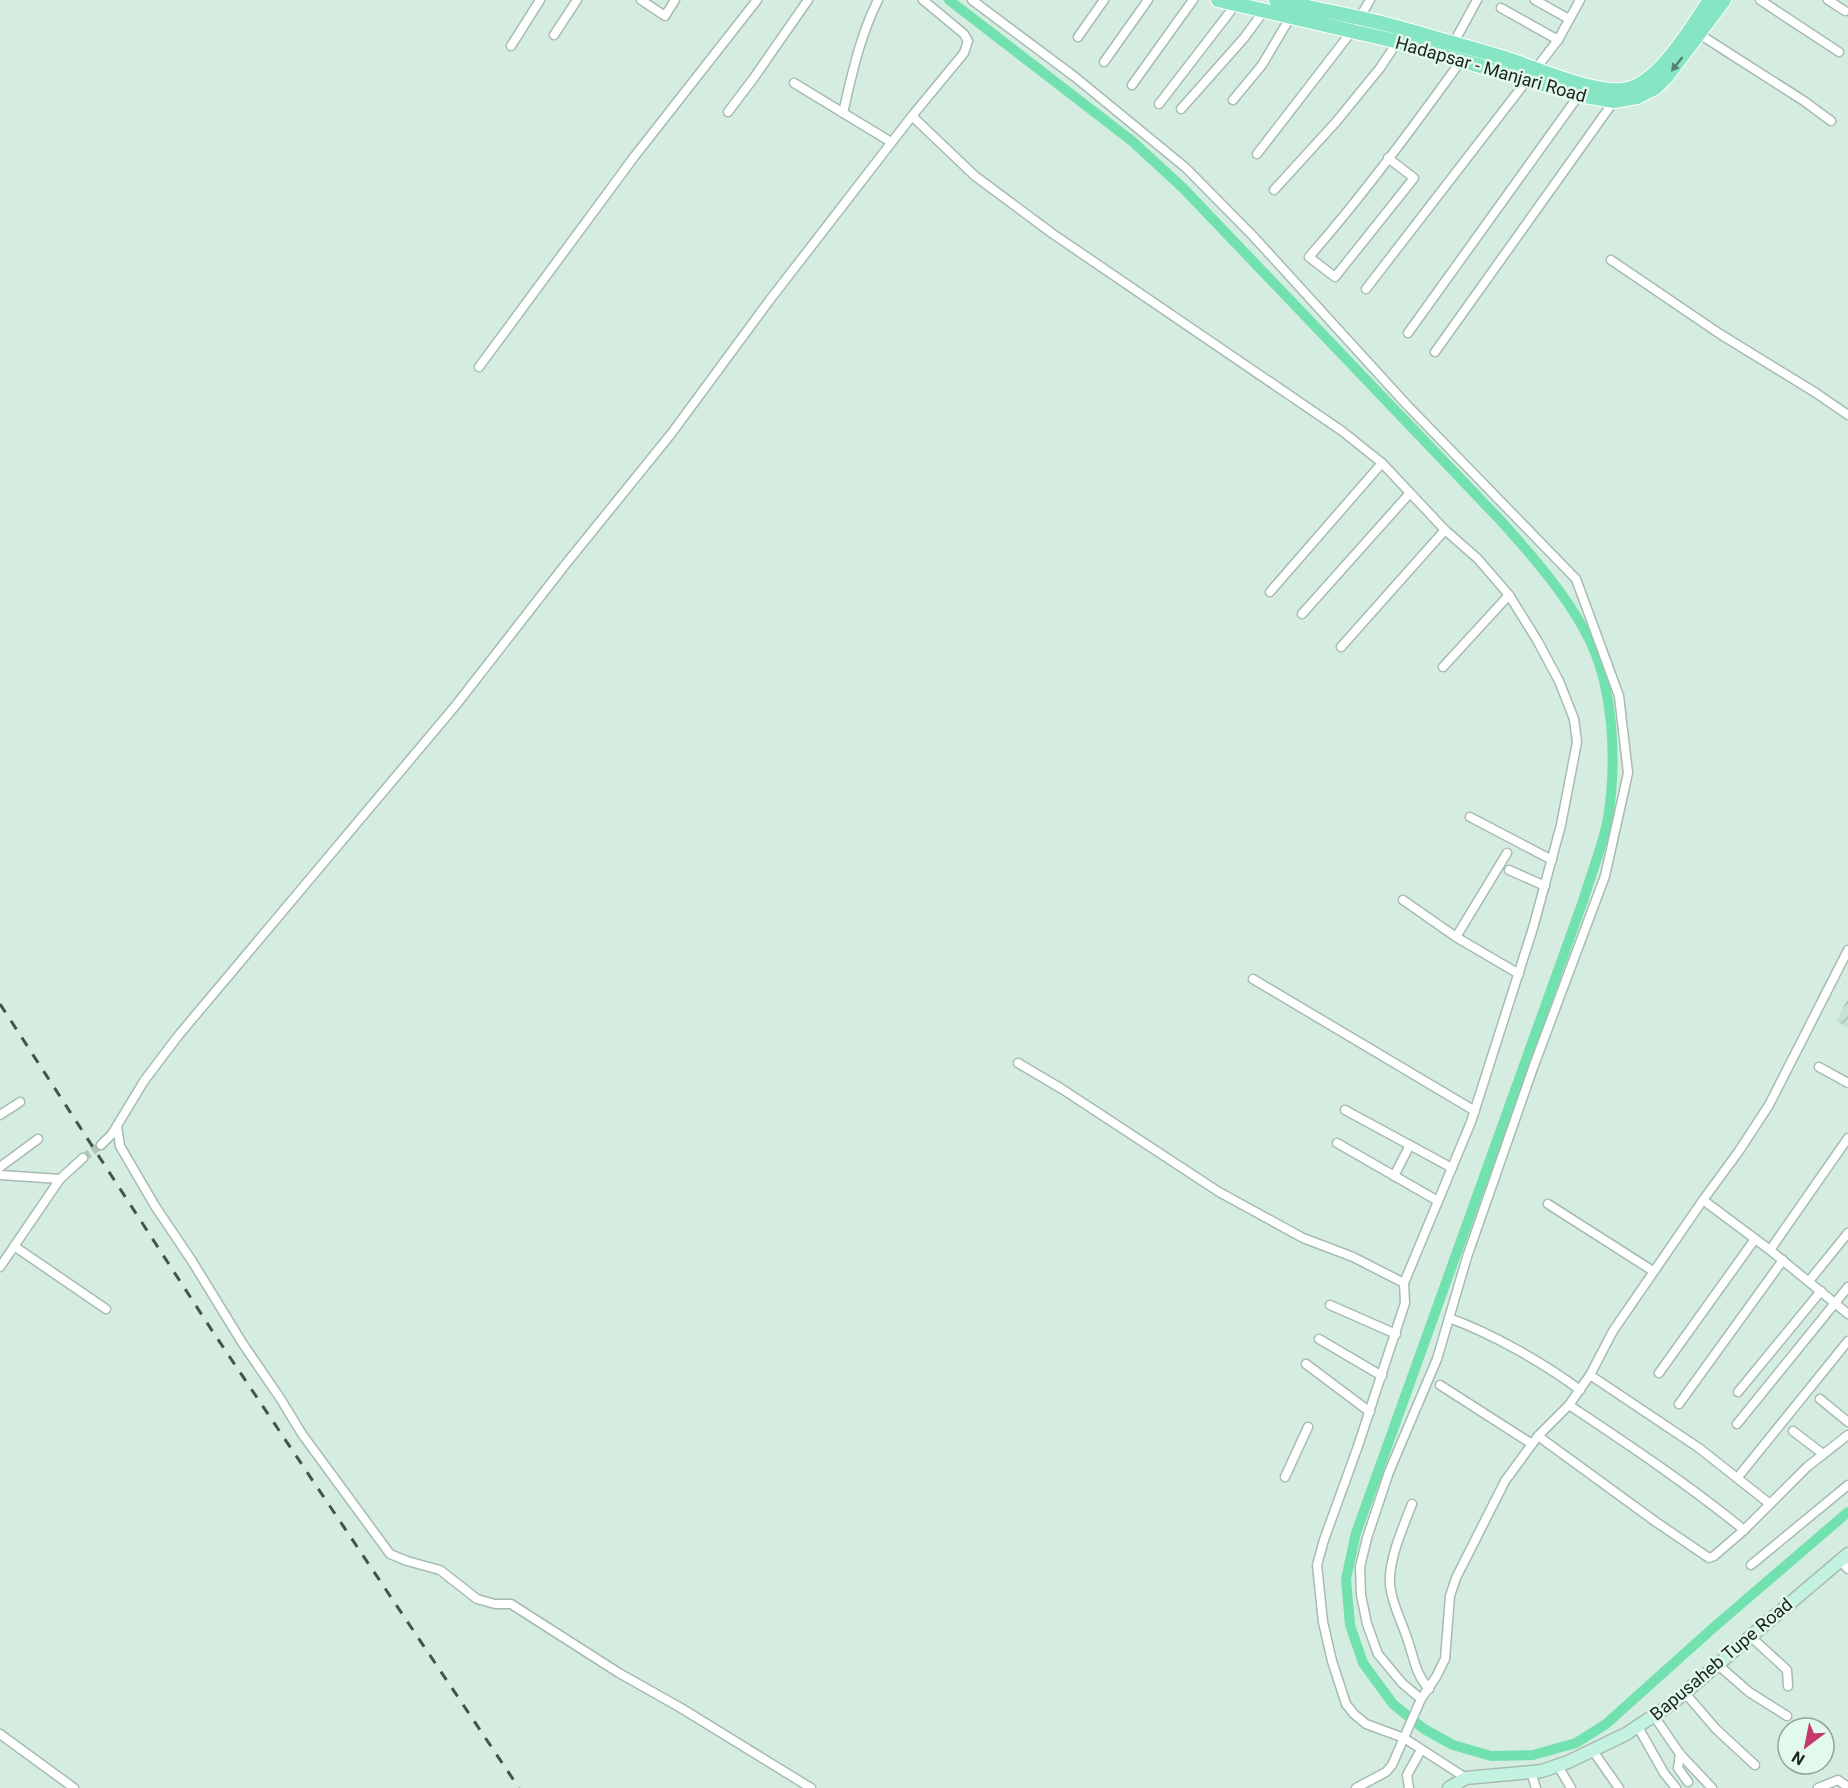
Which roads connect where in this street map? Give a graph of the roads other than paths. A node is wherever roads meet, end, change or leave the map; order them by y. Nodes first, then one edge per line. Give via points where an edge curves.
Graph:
1 (540, 0) edge
2 (577, 0) edge
3 (641, 0) edge
4 (675, 0) edge
5 (757, 0) edge
6 (808, 0) edge
7 (878, 0) edge
8 (924, 0) edge
9 (972, 0) edge
10 (1104, 0) edge
11 (1148, 0) edge
12 (1193, 0) edge
13 (1218, 0) edge
14 (1276, 0) edge
15 (1370, 0) edge
16 (1477, 0) edge
17 (1535, 0) edge
18 (1580, 0) edge
19 (1710, 0) edge
20 (1724, 0) edge
21 (1760, 0) edge
22 (1828, 0) edge
23 (1236, 4) junction
24 (1502, 7) edge
25 (1299, 10) edge
26 (1264, 11) junction
27 (1845, 11) dead end
28 (1360, 17) junction
29 (1569, 19) junction
30 (1696, 31) junction
31 (1352, 32) junction
32 (554, 34) dead end
33 (1402, 36) junction
34 (1078, 37) dead end
35 (1558, 40) junction
36 (1454, 44) junction
37 (511, 46) dead end
38 (1839, 52) dead end
39 (1466, 54) junction
40 (1104, 62) dead end
41 (1531, 74) junction
42 (795, 83) dead end
43 (1132, 84) dead end
44 (1580, 95) junction
45 (1233, 100) dead end
46 (1614, 101) junction
47 (1159, 104) dead end
48 (1181, 109) dead end
49 (728, 112) dead end
50 (843, 113) junction
51 (912, 116) junction
52 (1831, 121) dead end
53 (891, 142) junction
54 (1257, 154) dead end
55 (1388, 158) junction
56 (1274, 190) dead end
57 (1611, 260) dead end
58 (1366, 289) dead end
59 (1408, 333) dead end
60 (1435, 352) dead end
61 (479, 367) dead end
62 (1848, 415) edge
63 (1382, 463) junction
64 (1410, 494) junction
65 (1445, 530) junction
66 (1270, 592) dead end
67 (1509, 595) junction
68 (1302, 614) dead end
69 (1341, 647) dead end
70 (1443, 667) dead end
71 (1470, 817) dead end
72 (1507, 853) dead end
73 (1552, 860) junction
74 (1509, 870) dead end
75 (1545, 886) junction
76 (1403, 900) dead end
77 (1456, 937) junction
78 (1848, 950) edge
79 (1519, 974) junction
80 (1253, 979) dead end
81 (1018, 1063) dead end
82 (1819, 1067) dead end
83 (1848, 1083) edge
84 (20, 1102) dead end
85 (1345, 1110) dead end
86 (1475, 1111) junction
87 (0, 1115) edge
88 (117, 1124) junction
89 (1848, 1138) edge
90 (38, 1139) dead end
91 (1337, 1143) dead end
92 (101, 1145) tunnel mouth
93 (1410, 1145) junction
94 (83, 1158) tunnel mouth
95 (0, 1167) edge
96 (1452, 1168) junction
97 (0, 1176) edge
98 (1394, 1176) junction
99 (60, 1179) junction
100 (1703, 1200) junction
101 (1438, 1202) junction
102 (1548, 1204) dead end
103 (1848, 1233) edge
104 (1755, 1239) junction
105 (14, 1246) junction
106 (1770, 1250) junction
107 (1784, 1260) junction
108 (0, 1267) edge
109 (1653, 1271) junction
110 (1809, 1281) junction
111 (1404, 1283) junction
112 (1848, 1287) edge
113 (1821, 1291) junction
114 (1835, 1303) junction
115 (1330, 1305) dead end
116 (106, 1309) dead end
117 (1848, 1314) edge
118 (1449, 1318) junction
119 (1396, 1334) junction
120 (1320, 1339) dead end
121 (1848, 1341) edge
122 (1306, 1364) dead end
123 (1659, 1373) dead end
124 (1590, 1375) junction
125 (1382, 1376) junction
126 (1440, 1385) dead end
127 (1580, 1390) junction
128 (1738, 1392) dead end
129 (1820, 1399) dead end
130 (1679, 1404) dead end
131 (1569, 1405) junction
132 (1370, 1412) junction
133 (1848, 1422) edge
134 (1737, 1424) dead end
135 (1308, 1427) dead end
136 (1793, 1431) dead end
137 (1848, 1435) edge
138 (1538, 1436) junction
139 (1532, 1444) junction
140 (1823, 1454) junction
141 (1285, 1477) dead end
142 (1738, 1477) junction
143 (1848, 1485) edge
144 (1412, 1504) dead end
145 (1770, 1504) junction
146 (1744, 1530) junction
147 (1845, 1561) edge
148 (1751, 1565) dead end
149 (1750, 1636) junction
150 (1718, 1664) junction
151 (1788, 1686) dead end
152 (1429, 1689) junction
153 (1685, 1693) junction
154 (1421, 1699) junction
155 (1654, 1716) junction
156 (1786, 1716) dead end
157 (1638, 1727) junction
158 (0, 1734) edge
159 (1404, 1738) junction
160 (1421, 1750) junction
161 (1593, 1751) junction
162 (1680, 1754) junction
163 (1755, 1765) dead end
164 (1558, 1766) junction
165 (1531, 1772) junction
166 (1466, 1778) junction
167 (1688, 1782) dead end
168 (1848, 1787) edge
169 (74, 1788) edge
170 (811, 1788) edge
171 (1356, 1788) edge
172 (1409, 1788) edge
173 (1449, 1788) edge
174 (1536, 1788) edge
175 (1571, 1788) edge
176 (1619, 1788) edge
177 (1676, 1788) edge
178 (1712, 1788) edge
179 (1818, 1788) edge

1 - 37 street
2 - 32 street
3 - 4 street via 665,16
5 - 61 street via 634,157
6 - 49 street
7 - 50 street via 854,63
8 - 51 street via 968,41 964,52
9 - 118 street via 1186,168 1576,579 1619,696 1628,773 1605,876 1533,1068
10 - 34 street
11 - 40 street
12 - 43 street
13 - 23 main road, Hadapsar - Manjari Road
14 - 25 main road, Hadapsar - Manjari Road
15 - 28 street
16 - 36 street
17 - 29 street
18 - 29 street
19 - 30 main road, Hadapsar - Manjari Road
20 - 30 main road, Hadapsar - Manjari Road
21 - 38 street
22 - 27 street
23 - 26 main road, Hadapsar - Manjari Road
23 - 47 street
24 - 35 street
25 - 26 main road, Hadapsar - Manjari Road
25 - 28 main road, Hadapsar - Manjari Road
25 - 31 main road, Hadapsar - Manjari Road
25 - 45 street
26 - 48 street
28 - 33 main road, Hadapsar - Manjari Road
29 - 35 street
30 - 41 main road, Hadapsar - Manjari Road via 1654,73 1630,89 1617,91
30 -> 46 main road, Hadapsar - Manjari Road via 1667,76 1654,88 1637,97
30 - 52 street
31 - 33 main road, Hadapsar - Manjari Road
31 - 54 street
33 - 36 main road, Hadapsar - Manjari Road
33 - 39 main road, Hadapsar - Manjari Road
33 - 56 street via 1336,122
35 - 41 street
36 - 39 main road, Hadapsar - Manjari Road
39 - 41 main road, Hadapsar - Manjari Road
39 - 55 street
41 - 44 main road, Hadapsar - Manjari Road
41 - 58 street
42 - 50 street
44 - 46 main road, Hadapsar - Manjari Road
44 - 59 street
46 - 60 street
50 - 53 street
51 - 53 street
51 - 63 street via 975,176 1053,234 1342,431
53 - 88 street via 671,434 456,705 178,1036
55 - 55 street via 1309,257 1335,277 1414,178
57 - 62 street
63 - 64 street
63 - 66 street
64 - 65 street
64 - 68 street
65 - 67 street via 1478,559
65 - 69 street
67 - 70 street
67 - 73 street via 1559,681 1576,731
71 - 73 street
72 - 77 street
73 - 75 street
74 - 75 street
75 - 79 street
76 - 77 street
77 - 79 street
78 - 100 street via 1769,1105
79 - 86 street
80 - 86 street
81 - 111 street via 1219,1192 1303,1238
82 - 83 street
84 - 87 street
85 - 93 street
86 - 96 street
88 - 92 street
88 - 170 street via 120,1146 155,1206 302,1434 390,1554 440,1570 480,1600 511,1604
89 - 106 street
90 - 95 street
91 - 98 street
93 - 96 street
93 - 98 street
94 - 99 street
96 - 101 street
97 - 99 street
98 - 101 street
99 - 105 street
100 - 104 street
100 - 109 street
101 - 111 street
102 - 109 street
103 - 110 street
104 - 106 street
104 - 123 street
105 - 108 street
105 - 116 street
106 - 107 street
107 - 110 street
107 - 130 street
109 - 124 street via 1613,1331
110 - 113 street
111 - 119 street via 1405,1302
112 - 114 street
113 - 114 street
113 - 128 street
114 - 117 street
114 - 134 street
115 - 119 street
118 - 127 street via 1493,1337
118 - 154 street via 1437,1359 1389,1472 1360,1567 1367,1624 1378,1654
119 - 125 street
120 - 125 street
121 - 142 street
122 - 132 street
124 - 127 street
124 - 142 street
125 - 132 street
126 - 139 street
127 - 131 street
129 - 133 street
131 - 138 street
131 - 146 street
132 - 159 street via 1324,1540 1318,1575 1323,1622 1346,1704 1366,1724
135 - 141 street
136 - 140 street
137 - 140 street
138 - 139 street
138 - 146 street via 1704,1556 1714,1556
139 - 152 street via 1505,1481 1456,1578 1450,1596 1445,1659
140 - 145 street
142 - 145 street
143 - 148 street
144 - 152 street via 1394,1554 1390,1584 1416,1672
145 - 146 street
147 - 149 street, Bapusaheb Tupe Road
149 - 150 street, Bapusaheb Tupe Road
149 - 151 street via 1787,1670
150 - 153 street, Bapusaheb Tupe Road
150 - 156 street via 1749,1692
152 - 154 street
153 - 155 street, Bapusaheb Tupe Road
153 - 163 street
154 - 159 street
155 - 157 street, Bapusaheb Tupe Road
155 - 162 street
157 - 161 street, Bapusaheb Tupe Road
157 - 177 street
158 - 169 street
159 - 160 street
159 - 171 street via 1386,1772
160 - 166 street
160 - 172 street via 1407,1775
161 - 164 street, Bapusaheb Tupe Road
161 - 176 street
162 - 167 street via 1677,1768
162 - 178 street
164 - 165 street, Bapusaheb Tupe Road
164 - 175 street
165 - 166 street, Bapusaheb Tupe Road
165 - 174 street
166 - 173 street, Bapusaheb Tupe Road
168 - 179 street via 1838,1780

